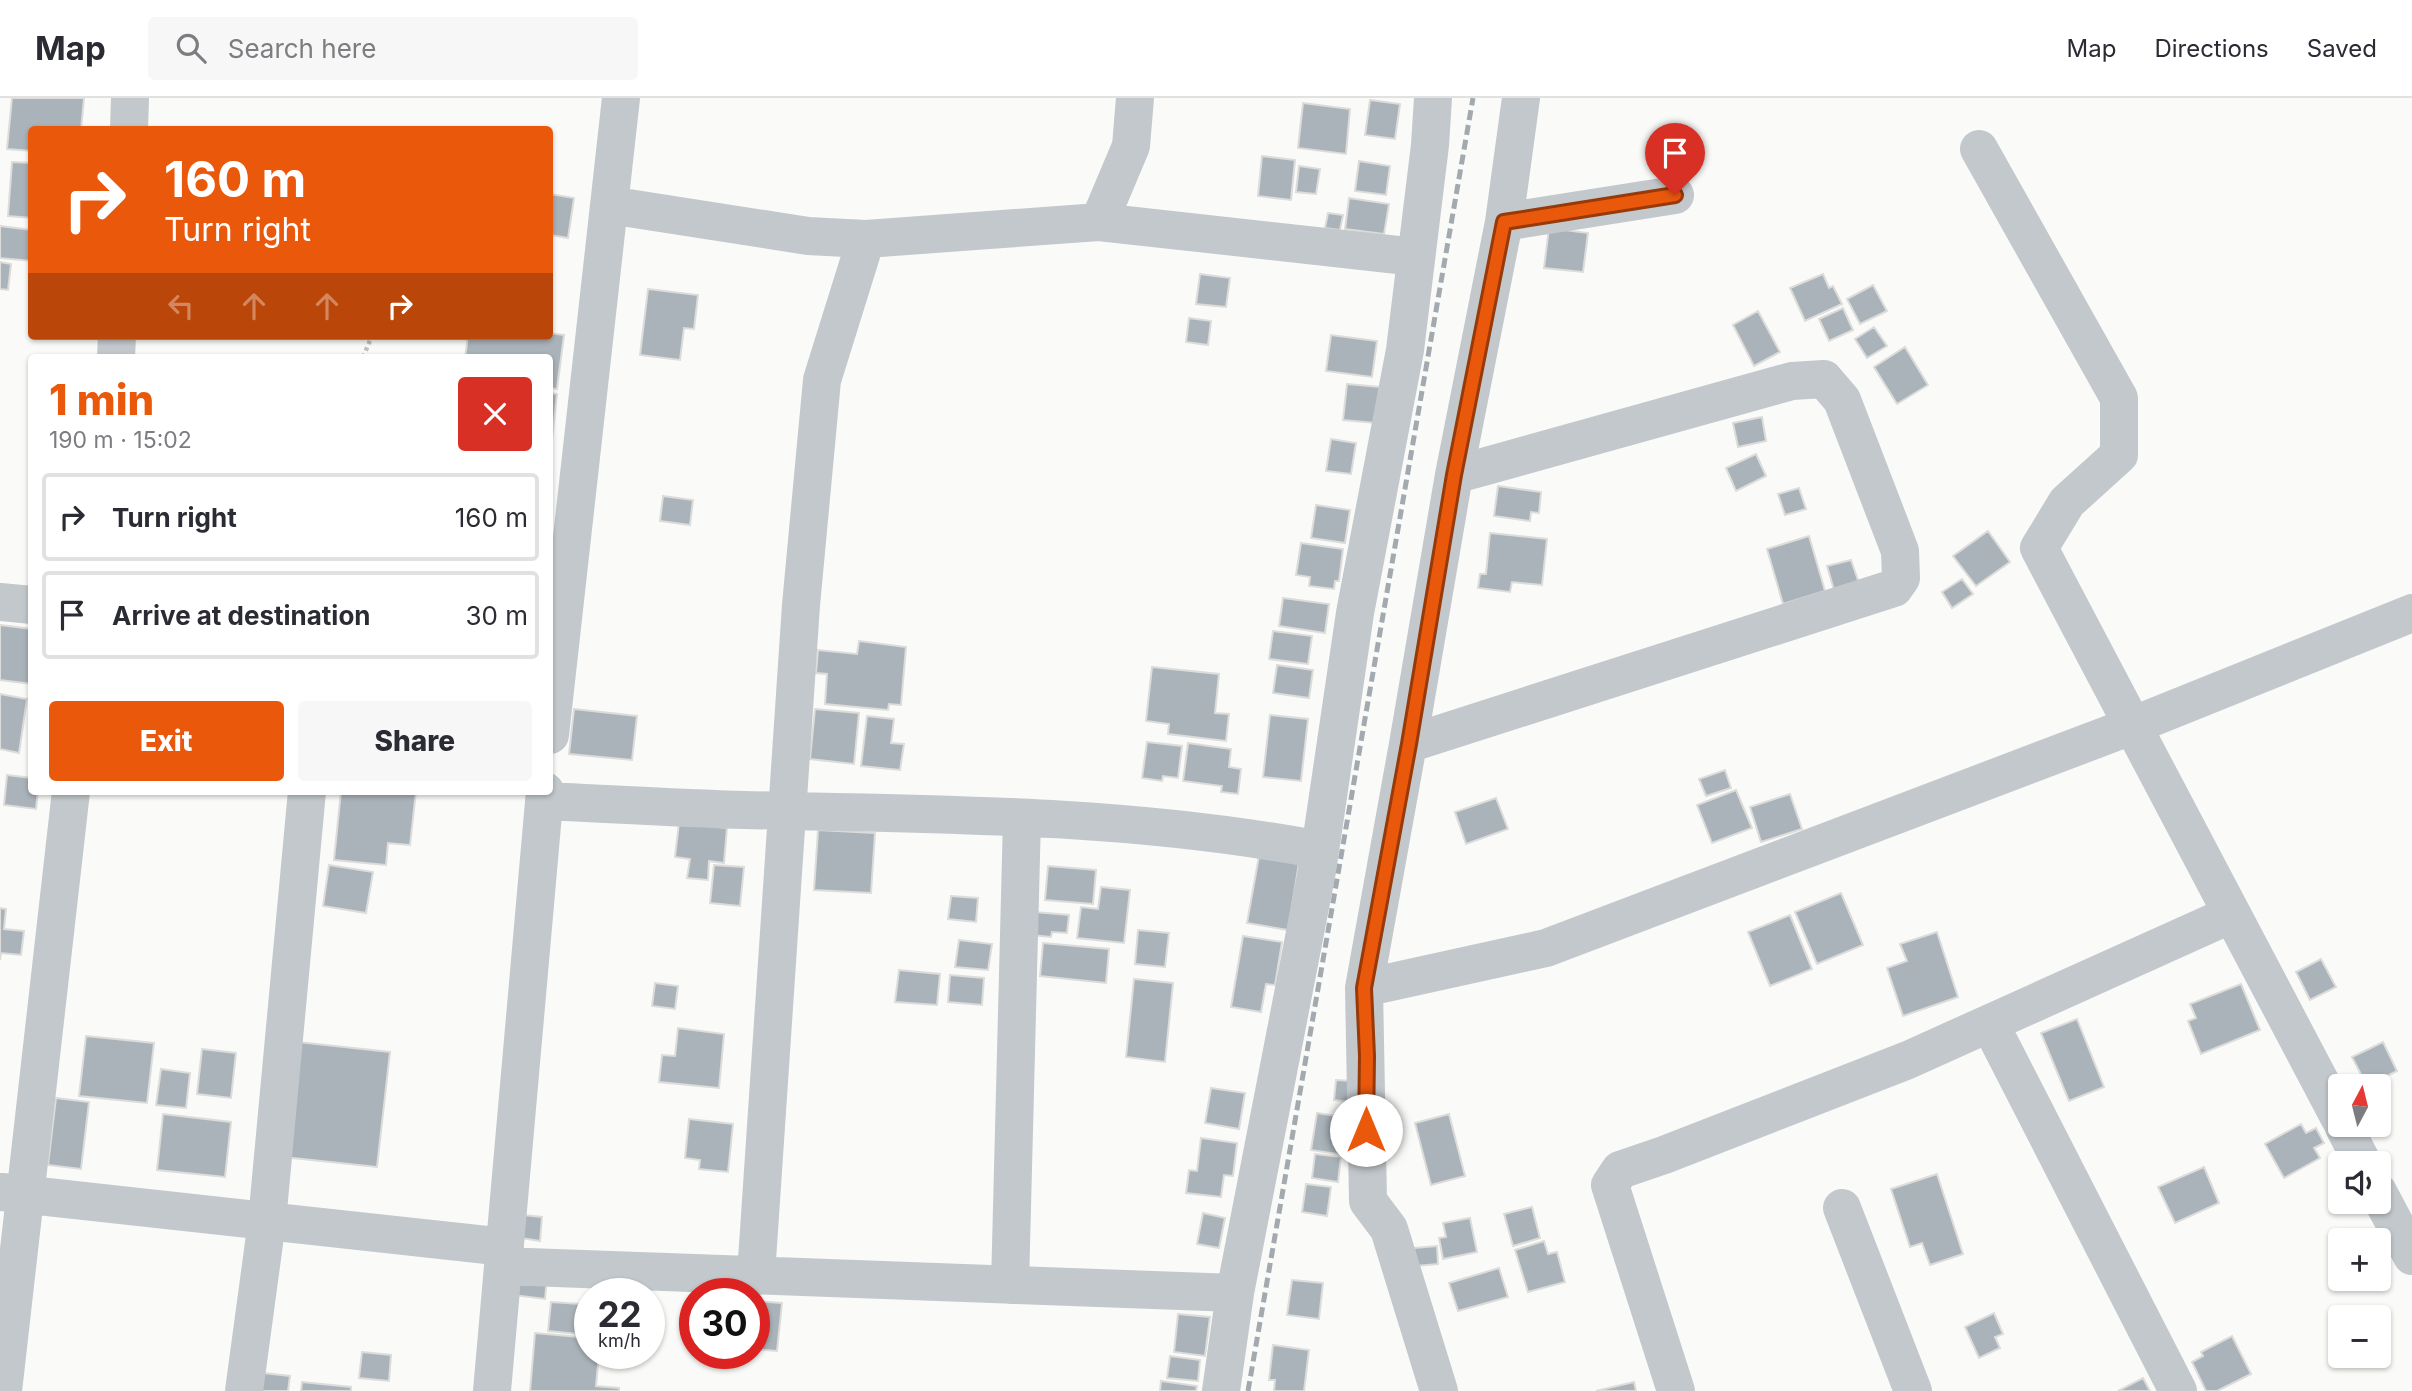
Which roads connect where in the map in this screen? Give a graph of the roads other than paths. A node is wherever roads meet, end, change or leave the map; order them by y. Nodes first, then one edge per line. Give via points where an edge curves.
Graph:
1 (130, 98) edge
2 (621, 98) edge
3 (1135, 98) edge
4 (1433, 98) edge
5 (1521, 98) edge
6 (129, 126) edge
7 (1979, 149) dead end
8 (1675, 195) dead end
9 (609, 205) junction
10 (1099, 222) junction
11 (1504, 222) junction
12 (866, 239) junction
13 (1416, 257) junction
14 (1454, 475) junction
15 (0, 602) edge
16 (28, 605) edge
17 (2412, 613) edge
18 (555, 631) edge
19 (553, 673) edge
20 (2134, 725) junction
21 (1409, 744) junction
22 (70, 795) edge
23 (307, 795) edge
24 (544, 796) edge
25 (788, 810) junction
26 (1022, 818) junction
27 (1320, 850) junction
28 (2232, 914) junction
29 (1364, 988) junction
30 (1990, 1024) junction
31 (2328, 1096) edge
32 (13, 1193) edge
33 (1842, 1208) dead end
34 (2390, 1214) edge
35 (267, 1221) junction
36 (2412, 1256) edge
37 (504, 1257) junction
38 (756, 1275) junction
39 (1010, 1285) junction
40 (1236, 1293) junction
41 (3, 1391) edge
42 (244, 1391) edge
43 (492, 1391) edge
44 (1221, 1391) edge
45 (1439, 1391) edge
46 (1676, 1391) edge
47 (1913, 1391) edge
48 (2178, 1391) edge

1 - 6 street
2 - 9 street
3 - 10 street via 1131,146
4 - 13 street
5 - 11 street
7 - 20 street via 2119,398 2119,455 2067,502 2039,548
8 - 11 street
9 - 12 street via 808,236
9 - 18 street
10 - 12 street
10 - 13 street
11 - 14 street
12 - 25 street via 822,380 800,605
13 - 27 street via 1405,350 1355,613
14 - 21 street
14 - 21 street via 1792,381 1824,379 1842,400 1900,551 1902,578 1894,589
15 - 16 street
17 - 20 street
18 - 19 street
20 - 28 street
20 - 29 street via 1546,948
21 - 29 street
22 - 32 street
23 - 35 street
24 - 25 street
24 - 37 street
25 - 26 street
25 - 38 street
26 - 27 street via 1256,838
26 - 39 street
27 - 40 street
28 - 30 street
28 - 31 street
29 - 45 street via 1368,1201 1390,1229
30 - 46 street via 1620,1170 1611,1185
30 - 48 street
32 - 35 street
32 - 41 street
33 - 47 street
34 - 36 street
35 - 37 street
35 - 42 street
37 - 38 street
37 - 43 street
38 - 39 street
39 - 40 street
40 - 44 street

